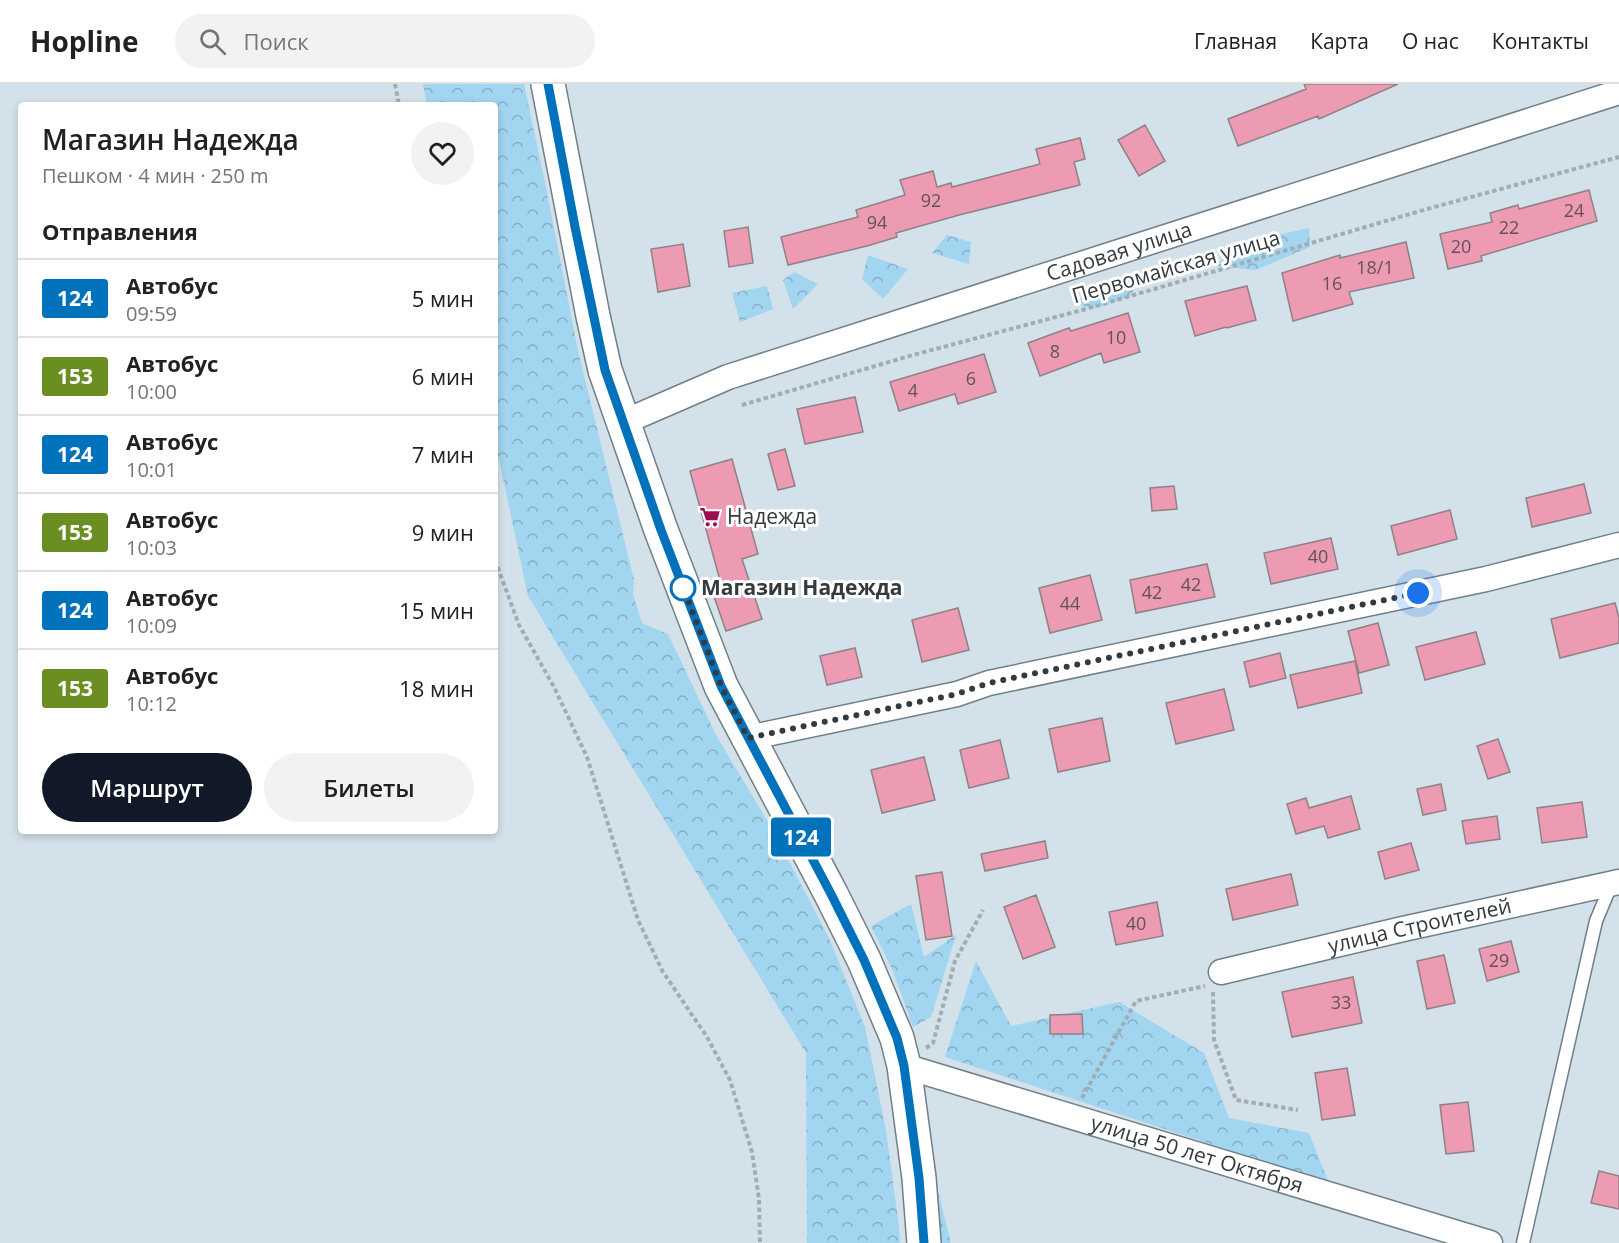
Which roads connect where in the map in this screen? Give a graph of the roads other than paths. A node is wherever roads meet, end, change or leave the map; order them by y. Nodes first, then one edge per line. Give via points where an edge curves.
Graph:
1 (548, 84) edge
2 (1619, 92) edge
3 (624, 422) junction
4 (1619, 545) edge
5 (748, 738) junction
6 (1615, 883) edge
7 (1218, 978) road end
8 (904, 1066) junction
9 (924, 1243) edge
10 (1491, 1243) edge
11 (1523, 1243) edge

1 - 3 street via 595,327
2 - 3 street, Садовая улица via 728,377
3 - 5 street via 721,686
4 - 5 street via 1486,579 989,683 957,694
5 - 8 street via 864,960 897,1038
6 - 7 street, улица Строителей via 1403,929
6 - 11 lane via 1596,921
8 - 9 street
8 - 10 street, улица 50 лет Октября

